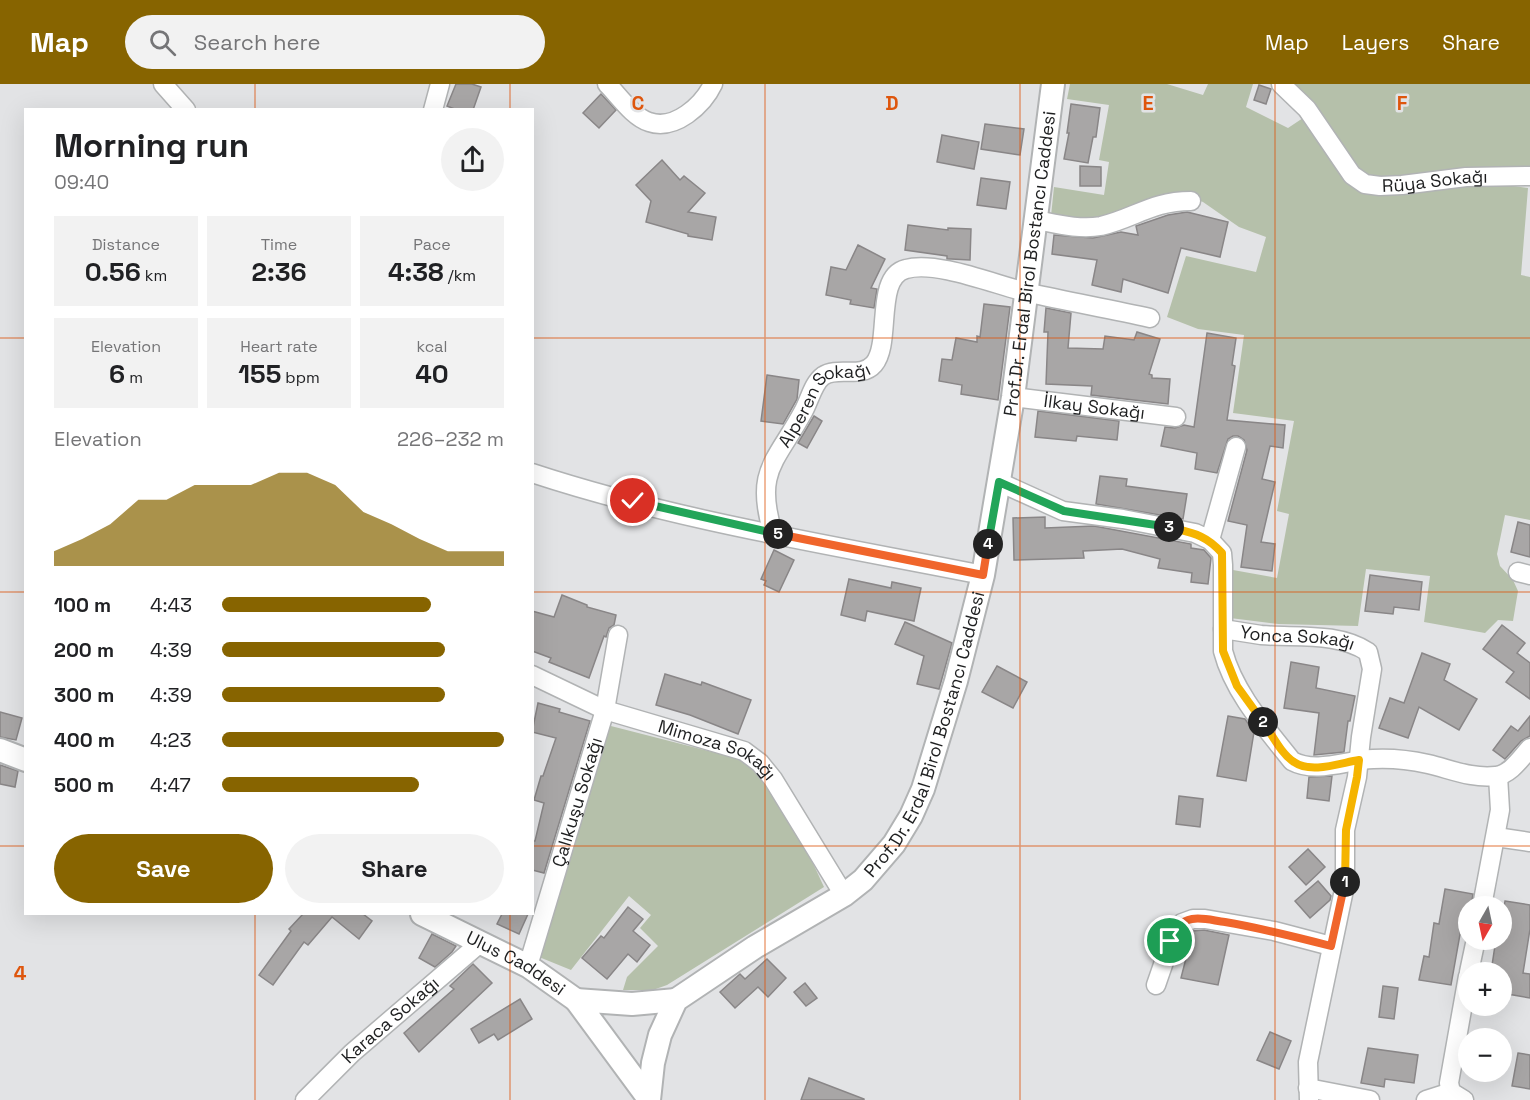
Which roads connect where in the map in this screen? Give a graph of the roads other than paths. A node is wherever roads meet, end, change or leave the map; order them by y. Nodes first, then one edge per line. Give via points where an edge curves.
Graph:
1 (163, 84) edge
2 (440, 84) edge
3 (607, 84) edge
4 (713, 84) edge
5 (1053, 84) edge
6 (1281, 84) edge
7 (184, 108) edge
8 (434, 108) edge
9 (1530, 176) edge
10 (1191, 201) dead end
11 (1036, 220) junction
12 (1028, 293) junction
13 (1150, 318) dead end
14 (1013, 398) junction
15 (1176, 417) dead end
16 (1236, 447) dead end
17 (534, 474) edge
18 (999, 482) junction
19 (773, 533) junction
20 (1210, 540) junction
21 (983, 575) junction
22 (1224, 629) junction
23 (618, 635) dead end
24 (534, 676) edge
25 (605, 710) junction
26 (1530, 748) edge
27 (0, 750) edge
28 (24, 759) edge
29 (1359, 760) junction
30 (1498, 776) junction
31 (1496, 837) junction
32 (1530, 842) edge
33 (844, 895) junction
34 (1484, 896) edge
35 (424, 915) edge
36 (479, 944) junction
37 (1331, 946) junction
38 (528, 966) junction
39 (1156, 985) dead end
40 (576, 1000) junction
41 (676, 1000) junction
42 (1461, 1016) edge
43 (1309, 1094) edge
44 (1457, 1096) edge
45 (305, 1100) edge
46 (650, 1100) edge
47 (1370, 1100) edge
48 (1426, 1100) edge

1 - 7 street
2 - 8 street
3 - 4 street via 644,119 660,124 691,112
5 - 11 street, Prof.Dr. Erdal Birol Bostancı Caddesi
6 - 9 street, Rüya Sokağı via 1307,110 1352,175 1365,184
10 - 11 street via 1157,204 1093,227
11 - 12 street, Prof.Dr. Erdal Birol Bostancı Caddesi
12 - 13 street
12 - 14 street, Prof.Dr. Erdal Birol Bostancı Caddesi
12 - 19 street, Alperen Sokağı via 932,268 898,273 889,286 876,362 869,369 823,376 772,463 765,491 766,513
14 - 15 street, İlkay Sokağı
14 - 18 street, Prof.Dr. Erdal Birol Bostancı Caddesi
16 - 20 street
17 - 19 street
18 - 20 street via 1064,511 1164,526
18 - 21 street, Prof.Dr. Erdal Birol Bostancı Caddesi
19 - 21 street
20 - 22 street, Yonca Sokağı via 1222,553
21 - 33 street, Prof.Dr. Erdal Birol Bostancı Caddesi via 923,789 894,844 878,865
22 - 29 street, Yonca Sokağı via 1223,651 1237,686 1292,761 1313,766
22 - 29 street, Yonca Sokağı via 1334,640 1356,644 1368,652 1372,669
23 - 25 street, Çalıkuşu Sokağı
24 - 25 street, Mimoza Sokağı
25 - 33 street, Mimoza Sokağı via 730,746 760,763
25 - 38 street, Çalıkuşu Sokağı
26 - 30 street
27 - 28 street
29 - 30 street, Yonca Sokağı via 1406,760 1453,772
29 - 37 street, Yonca Sokağı via 1346,830 1345,885
30 - 31 street via 1500,810
31 - 32 street
31 - 34 street
33 - 41 street, Prof.Dr. Erdal Birol Bostancı Caddesi via 754,947
35 - 36 street, Ulus Caddesi
36 - 38 street, Ulus Caddesi
36 - 45 street, Karaca Sokağı via 360,1046
37 - 39 street via 1274,931 1192,919 1175,930
37 - 43 street, Yonca Sokağı via 1308,1062
38 - 40 street, Ulus Caddesi
40 - 41 street, Ulus Caddesi via 632,1004
40 - 46 street, Ulus Caddesi
41 - 46 street via 660,1035
42 - 44 street via 1449,1083
43 - 47 street, Yonca Sokağı
44 - 48 street

